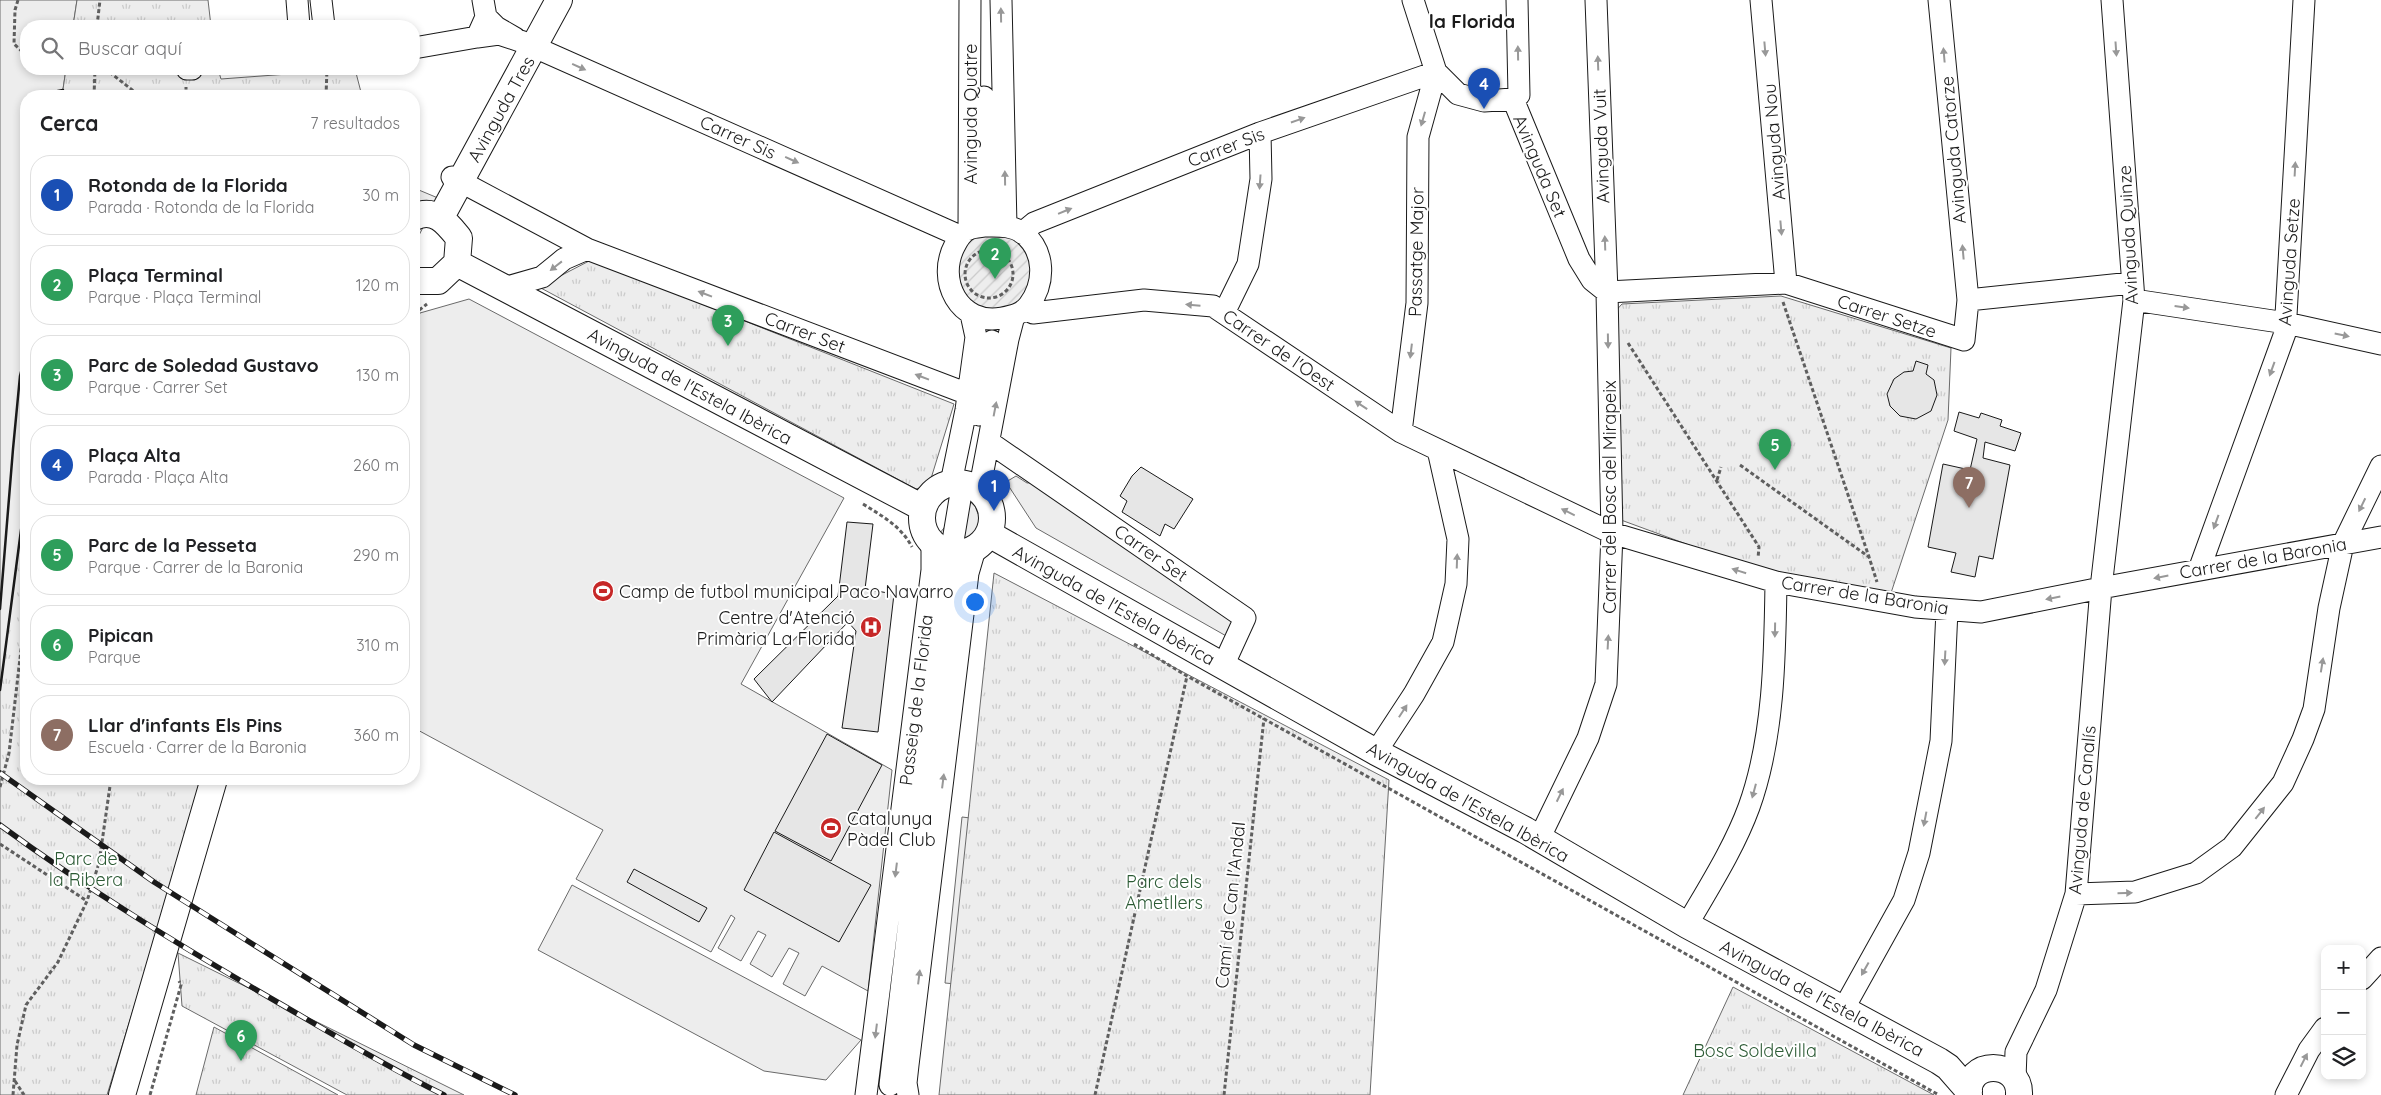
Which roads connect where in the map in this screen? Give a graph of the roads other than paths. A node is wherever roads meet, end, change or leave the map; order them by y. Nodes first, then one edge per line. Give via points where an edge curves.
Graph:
1 (297, 0) edge
2 (321, 0) edge
3 (558, 0) edge
4 (970, 0) edge
5 (982, 0) edge
6 (1001, 0) edge
7 (1413, 0) edge
8 (1517, 0) edge
9 (1596, 0) edge
10 (1761, 0) edge
11 (1939, 0) edge
12 (2112, 0) edge
13 (2304, 0) edge
14 (485, 9) edge
15 (299, 20) edge
16 (323, 20) edge
17 (477, 36) junction
18 (525, 43) junction
19 (420, 47) edge
20 (1436, 72) junction
21 (1513, 99) junction
22 (1260, 133) junction
23 (456, 180) junction
24 (986, 214) dead end
25 (420, 215) edge
26 (441, 217) junction
27 (1014, 230) junction
28 (964, 232) junction
29 (587, 249) junction
30 (458, 263) junction
31 (420, 280) edge
32 (504, 288) junction
33 (1784, 290) junction
34 (1607, 292) junction
35 (2133, 292) junction
36 (1968, 300) junction
37 (1020, 313) junction
38 (1224, 313) junction
39 (971, 314) junction
40 (2286, 323) junction
41 (992, 341) dead end
42 (2381, 344) edge
43 (968, 394) junction
44 (1401, 432) junction
45 (989, 442) junction
46 (1438, 450) junction
47 (2381, 466) edge
48 (964, 488) junction
49 (923, 508) junction
50 (1612, 533) junction
51 (2381, 537) edge
52 (2343, 544) junction
53 (960, 546) junction
54 (2199, 570) junction
55 (1776, 582) junction
56 (2101, 588) junction
57 (1948, 610) junction
58 (1222, 666) junction
59 (1376, 752) junction
60 (212, 785) edge
61 (1539, 839) junction
62 (2076, 894) junction
63 (1687, 925) junction
64 (2381, 958) edge
65 (2366, 975) edge
66 (1844, 1008) junction
67 (2321, 1034) edge
68 (2001, 1082) edge
69 (899, 1090) edge
70 (122, 1095) edge
71 (866, 1095) edge
72 (2286, 1095) edge

1 - 15 street
2 - 16 street
3 - 18 main road, Avinguda Tres
4 - 28 street, Avinguda Quatre
5 - 24 street, Avinguda Quatre
27 -> 6 street, Avinguda Quatre
7 - 20 street
21 -> 8 street, Avinguda Set via 1519,95
34 -> 9 street, Avinguda Vuit
10 -> 33 street, Avinguda Nou
36 -> 11 street, Avinguda Catorze
12 -> 35 street, Avinguda Quinze
40 -> 13 street, Avinguda Setze
14 - 17 street
14 - 18 street via 496,27
17 - 18 street via 499,34
17 - 19 street
18 - 23 main road, Avinguda Tres
18 -> 28 street, Carrer Sis
20 - 21 street via 1458,94 1484,101
22 -> 20 street, Carrer Sis
20 -> 44 street, Passatge Major via 1418,137 1417,302
21 - 34 street, Avinguda Set via 1579,259 1592,280
27 -> 22 street, Carrer Sis
22 -> 38 street via 1261,179 1248,264
23 - 26 main road, Avinguda Tres
23 - 29 street, Carrer Set
25 - 26 main road
26 - 30 main road via 459,238
27 - 28 street
27 - 37 street via 1035,248 1042,272 1038,293
28 - 39 street via 952,250 948,267 949,286 956,300
29 -> 32 street via 564,259 542,277
43 -> 29 street, Carrer Set
30 - 31 main road via 438,281
30 - 32 main road, Avinguda de l'Estela Ibèrica
32 - 49 main road, Avinguda de l'Estela Ibèrica
33 - 34 street, Carrer Setze
33 - 36 street, Carrer Setze via 1964,340
34 -> 50 street, Carrer del Bosc del Mirapeix
35 - 36 street
35 -> 40 street
35 - 56 street, Avinguda Quinze
38 -> 37 street, Carrer de l'Oest via 1213,306 1144,300
37 - 39 street, Carrer de l'Oest via 992,320
45 -> 37 street via 1008,339
44 -> 38 street, Carrer de l'Oest
39 - 43 street via 976,337
40 -> 42 street
40 -> 54 street, Avinguda Setze
41 - 48 street
43 - 48 street
44 - 46 street, Carrer de la Baronia
45 - 48 street
45 - 58 street, Carrer Set via 1245,618
50 -> 46 street, Carrer de la Baronia
59 -> 46 street via 1443,642 1456,584 1458,539
47 -> 52 street
48 - 49 main road via 940,487 931,494
48 - 53 street
48 - 53 main road via 990,505 992,516
49 - 53 main road via 922,522
55 -> 50 street, Carrer de la Baronia
61 -> 50 street, Carrer del Bosc del Mirapeix via 1588,738 1606,684
51 - 52 street, Carrer de la Baronia
52 - 54 street, Carrer de la Baronia
62 -> 52 street via 2135,892 2196,873 2232,847 2283,783 2314,709 2329,608
53 - 58 main road, Avinguda de l'Estela Ibèrica
53 - 69 street, Passeig de la Florida via 969,566 906,1082
53 -> 71 street, Passeig de la Florida via 932,570
54 -> 56 street, Carrer de la Baronia
55 - 57 street, Carrer de la Baronia
55 -> 63 street via 1775,645 1765,750 1749,808 1718,872
56 -> 57 street, Carrer de la Baronia via 1981,612
56 - 62 street, Avinguda de Canalís
57 -> 66 street via 1941,741 1919,853 1904,900
58 - 59 main road, Avinguda de l'Estela Ibèrica
59 - 61 main road, Avinguda de l'Estela Ibèrica
60 - 70 main road
61 - 63 main road, Avinguda de l'Estela Ibèrica
62 - 68 street, Avinguda de Canalís via 2046,990
63 - 66 main road, Avinguda de l'Estela Ibèrica
64 - 65 street
66 - 68 main road, Avinguda de l'Estela Ibèrica via 1948,1067
72 -> 67 street

